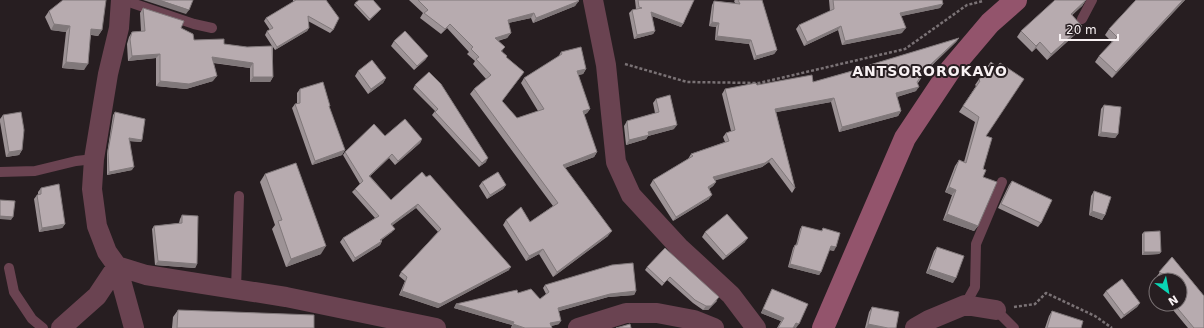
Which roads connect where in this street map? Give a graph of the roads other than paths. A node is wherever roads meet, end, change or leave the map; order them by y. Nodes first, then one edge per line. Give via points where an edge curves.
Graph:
1 (122, 0) edge
2 (593, 0) edge
3 (1016, 0) edge
4 (1092, 0) edge
5 (1082, 19) dead end
6 (212, 28) dead end
7 (94, 159) junction
8 (0, 172) edge
9 (1002, 182) dead end
10 (239, 196) dead end
11 (117, 266) junction
12 (9, 268) dead end
13 (236, 289) junction
14 (965, 305) junction
15 (996, 310) joint
16 (44, 328) edge
17 (60, 328) edge
18 (134, 328) edge
19 (436, 328) edge
20 (578, 328) edge
21 (714, 328) edge
22 (756, 328) edge
23 (823, 328) edge
24 (915, 328) edge
25 (1014, 328) edge

1 - 6 lane
1 - 7 street
2 - 22 street via 606,65 616,162 631,195 679,247 731,296
3 - 23 street via 990,23 951,69 905,138
4 - 5 lane
7 - 8 lane via 35,171
7 - 11 street via 92,189 97,226 107,252
9 - 14 lane via 976,244 975,287
10 - 13 lane
11 - 13 street via 146,275
11 - 17 street via 97,296
11 - 18 street
12 - 16 lane via 14,292 32,319
13 - 19 street
14 - 15 street
14 - 24 street
15 - 25 lane
20 - 21 street via 626,312 657,313 694,320

